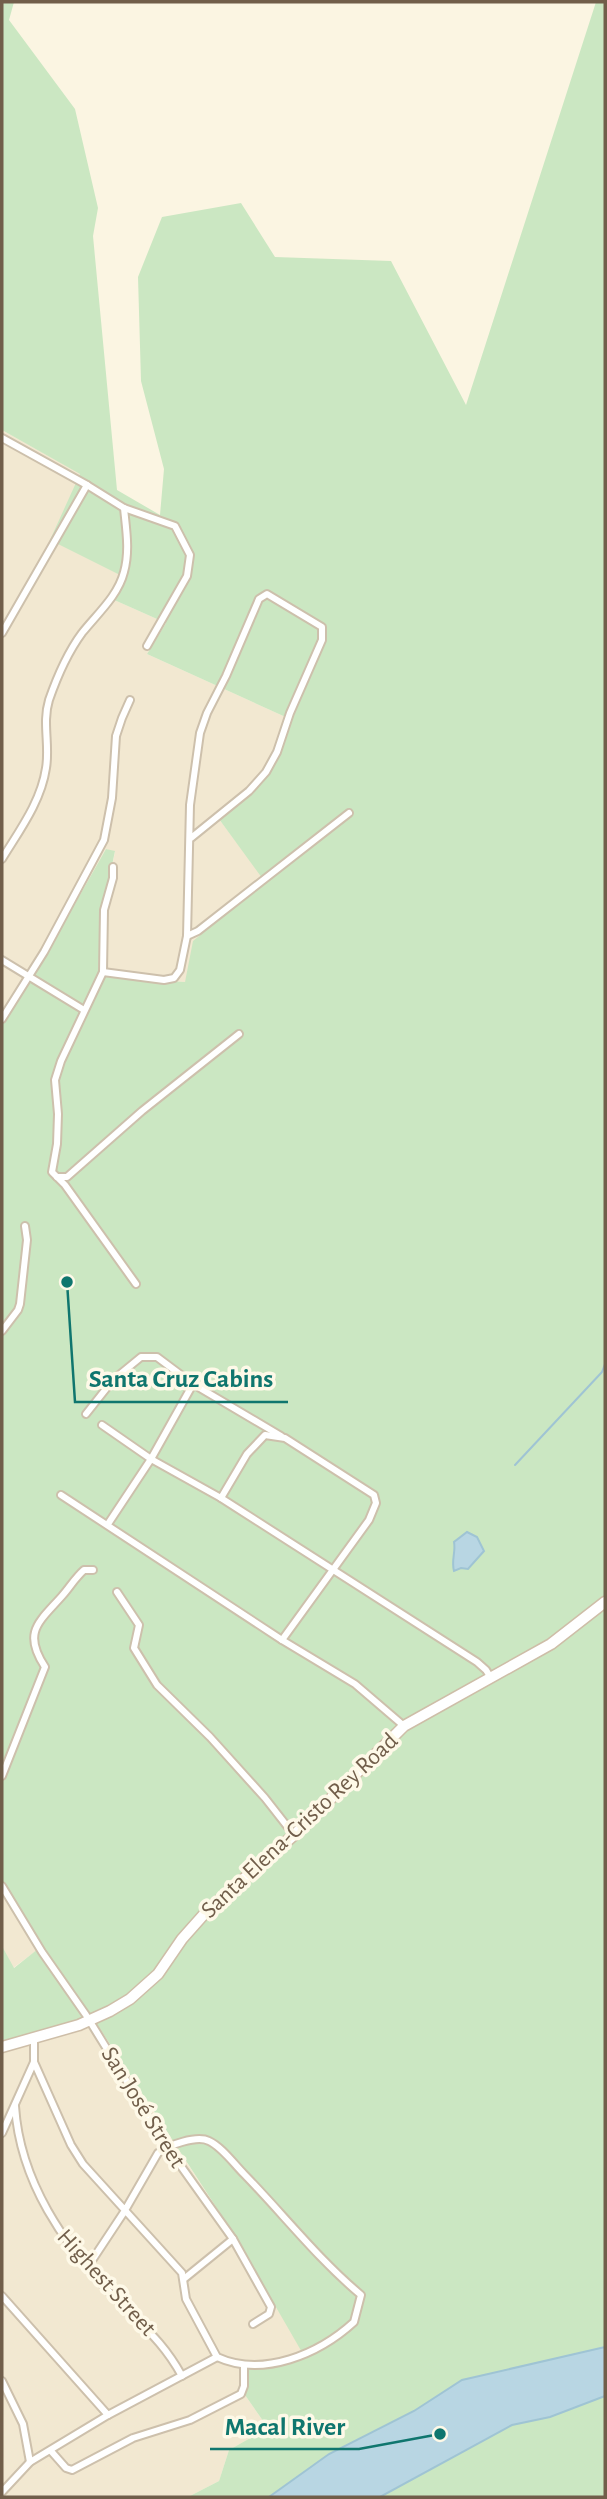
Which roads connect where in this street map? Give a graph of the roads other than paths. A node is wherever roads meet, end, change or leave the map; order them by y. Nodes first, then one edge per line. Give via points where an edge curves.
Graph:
1 (2, 438) edge
2 (87, 485) junction
3 (124, 508) junction
4 (2, 633) edge
5 (146, 646) dead end
6 (130, 700) dead end
7 (349, 813) dead end
8 (191, 838) junction
9 (2, 859) edge
10 (113, 867) dead end
11 (187, 936) junction
12 (2, 960) edge
13 (103, 972) junction
14 (27, 976) junction
15 (84, 1010) junction
16 (2, 1019) edge
17 (239, 1034) dead end
18 (57, 1177) junction
19 (25, 1226) dead end
20 (136, 1284) dead end
21 (2, 1331) edge
22 (193, 1384) junction
23 (86, 1414) dead end
24 (103, 1425) dead end
25 (285, 1438) junction
26 (151, 1459) junction
27 (61, 1494) dead end
28 (221, 1498) junction
29 (108, 1524) junction
30 (332, 1569) junction
31 (93, 1570) dead end
32 (117, 1592) dead end
33 (605, 1602) edge
34 (282, 1640) junction
35 (491, 1678) junction
36 (404, 1726) junction
37 (2, 1776) edge
38 (294, 1835) junction
39 (2, 1886) edge
40 (90, 2020) junction
41 (34, 2038) junction
42 (2, 2047) edge
43 (34, 2062) junction
44 (15, 2106) junction
45 (2, 2133) edge
46 (168, 2147) junction
47 (124, 2212) junction
48 (233, 2239) junction
49 (87, 2267) junction
50 (185, 2278) junction
51 (2, 2296) edge
52 (253, 2324) dead end
53 (217, 2357) junction
54 (244, 2365) junction
55 (182, 2376) junction
56 (2, 2381) edge
57 (108, 2415) junction
58 (51, 2451) junction
59 (30, 2462) junction
60 (2, 2492) edge

1 - 2 street
2 - 3 street
2 - 4 street
3 - 5 street via 174,526 190,555 190,569 180,590
3 - 9 street via 124,573 116,591 77,640 59,676 45,722 43,783
6 - 14 street via 116,736 104,840
7 - 11 street
8 - 8 street via 193,775 203,723 259,599 267,594 322,627 322,640 266,772
8 - 11 street
10 - 13 street via 104,910
11 - 13 street via 174,978
12 - 14 street
13 - 15 street
14 - 15 street
14 - 16 street
15 - 18 street via 55,1080 58,1114 52,1172
17 - 18 street via 67,1177
18 - 20 street
19 - 21 street via 20,1304
22 - 23 street via 157,1357 141,1357 113,1380
22 - 25 street
22 - 26 street
24 - 26 street
25 - 28 street via 265,1435 247,1454
25 - 30 street via 374,1495 376,1503 369,1520
26 - 28 street
26 - 29 street
27 - 29 street
28 - 30 street
29 - 34 street
30 - 34 street
30 - 35 street via 477,1662
31 - 37 street via 84,1570 72,1581 36,1628 35,1653 44,1667
32 - 38 street via 139,1625 134,1648 157,1685 265,1798
33 - 35 main road, Santa Elena-Cristo Rey Road via 551,1644
34 - 36 street via 355,1684
35 - 36 main road, Santa Elena-Cristo Rey Road
36 - 38 main road, Santa Elena-Cristo Rey Road
38 - 40 main road, Santa Elena-Cristo Rey Road via 196,1923 148,1984 120,2006
39 - 40 street, San José Street
40 - 41 main road, Santa Elena-Cristo Rey Road
40 - 46 street, San José Street
41 - 42 main road, Santa Elena-Cristo Rey Road
41 - 43 street
43 - 44 street
43 - 47 street via 71,2145
44 - 45 street
44 - 49 street, Highest Street via 19,2141 32,2179 58,2231
46 - 47 street via 159,2153
46 - 48 street, San José Street
46 - 54 street via 200,2138 214,2144 361,2295 354,2322 325,2342 287,2360
47 - 49 street
47 - 50 street
48 - 50 street
48 - 52 street, San José Street via 271,2308
49 - 55 street, Highest Street via 159,2340
50 - 53 street via 186,2299
51 - 57 street
53 - 54 street
53 - 55 street
54 - 58 street via 241,2394 199,2416 133,2438 72,2470
55 - 57 street
56 - 59 street via 23,2424
57 - 58 street
58 - 59 street
59 - 60 street

